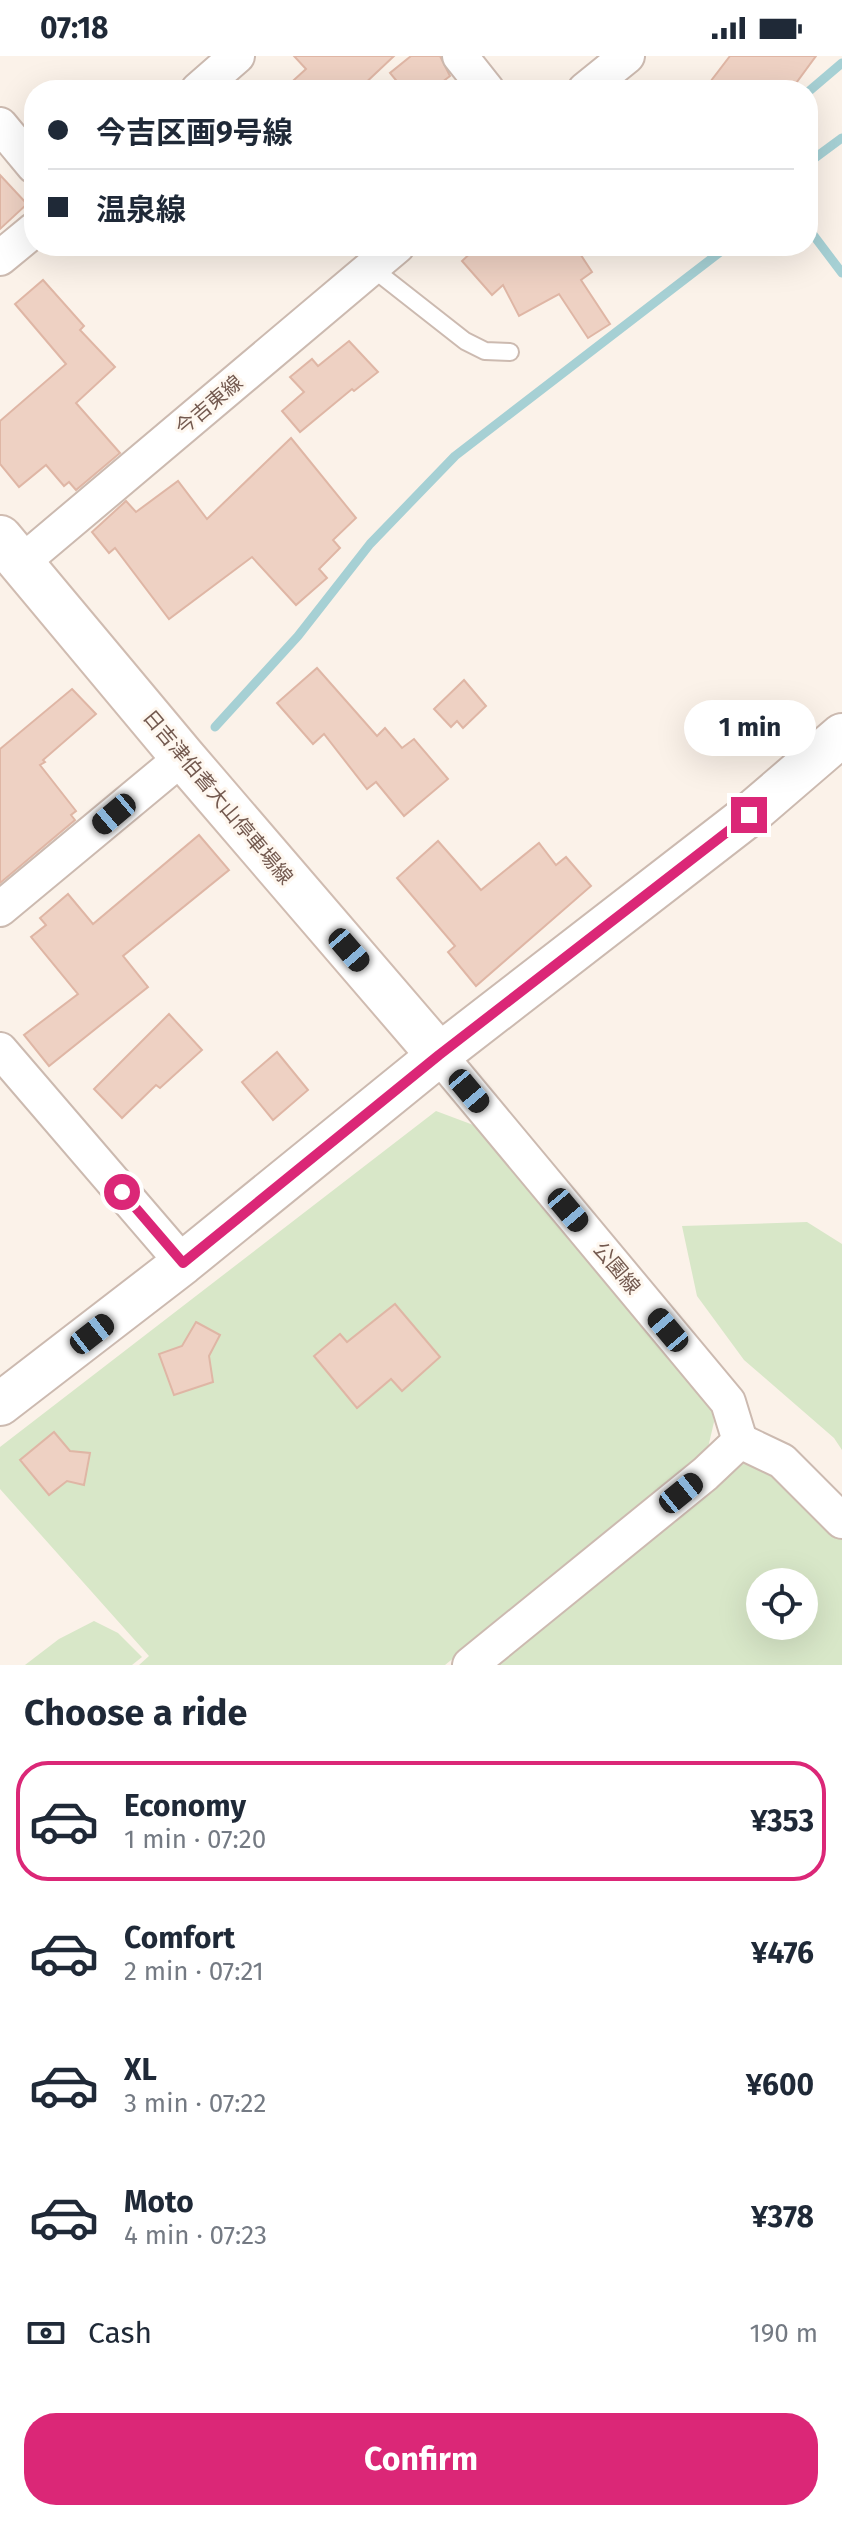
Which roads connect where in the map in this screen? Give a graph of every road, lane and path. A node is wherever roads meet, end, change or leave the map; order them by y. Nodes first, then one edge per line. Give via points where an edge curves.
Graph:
1 (237, 56) edge
2 (460, 56) edge
3 (627, 56) edge
4 (209, 80) edge
5 (479, 80) edge
6 (597, 80) edge
7 (0, 125) edge
8 (24, 154) edge
9 (24, 238) edge
10 (385, 257) edge
11 (0, 258) edge
12 (510, 352) dead end
13 (11, 550) edge
14 (842, 735) edge
15 (183, 757) junction
16 (0, 909) edge
17 (0, 1050) edge
18 (439, 1055) junction
19 (183, 1263) junction
20 (0, 1404) edge
21 (740, 1441) junction
22 (842, 1521) edge
23 (470, 1665) edge

1 - 4 street
2 - 5 street
3 - 6 street
7 - 8 street
9 - 11 street
10 - 12 lane via 465,341 485,351
10 - 13 street, 今吉東線
13 - 15 main road, 日吉津伯耆大山停車場線
14 - 18 street via 749,815
15 - 16 street
15 - 18 main road, 日吉津伯耆大山停車場線
17 - 19 street
18 - 19 street
18 - 21 street, 公園線 via 728,1402
19 - 20 street
21 - 22 street via 782,1461
21 - 23 street

